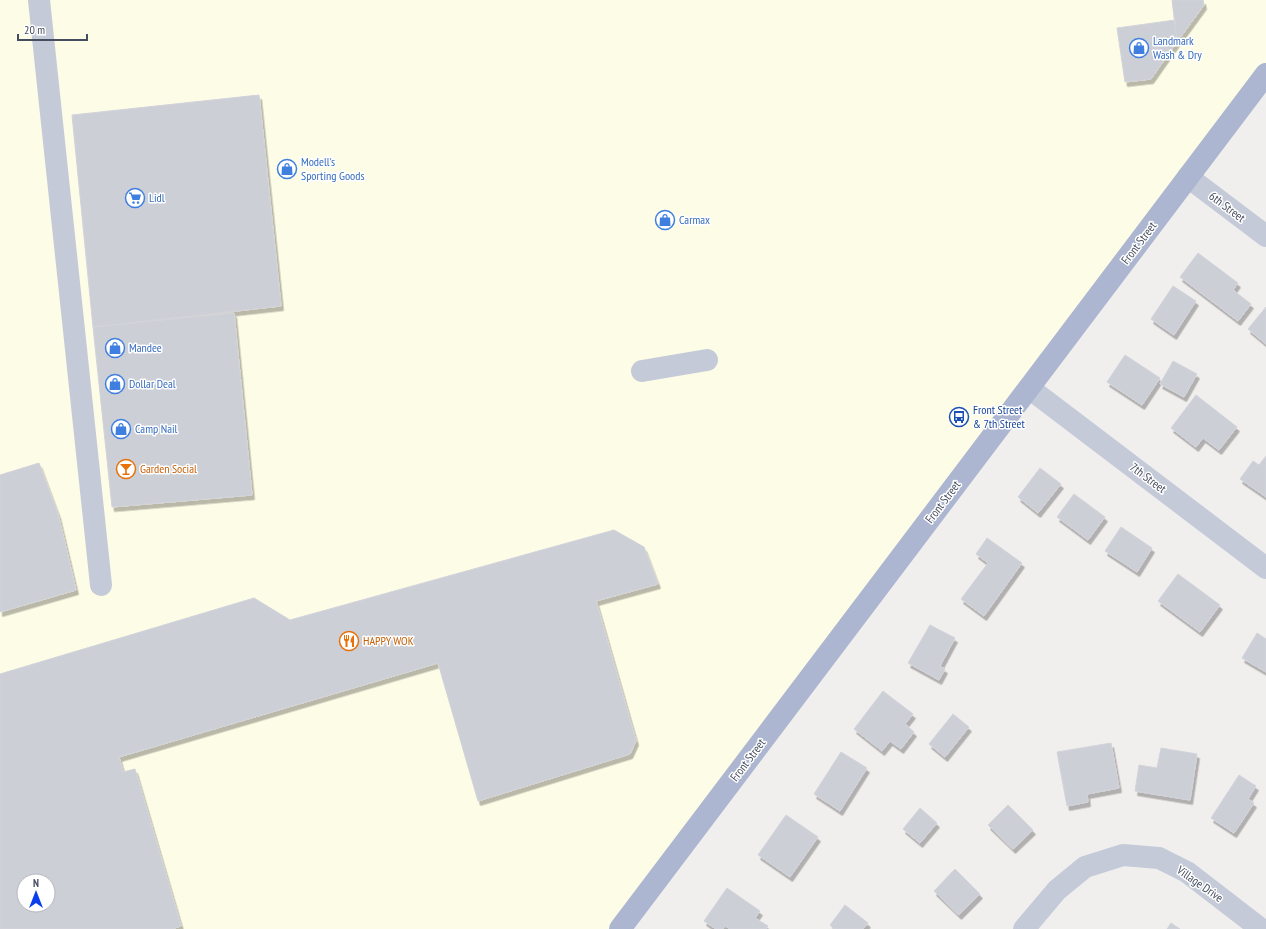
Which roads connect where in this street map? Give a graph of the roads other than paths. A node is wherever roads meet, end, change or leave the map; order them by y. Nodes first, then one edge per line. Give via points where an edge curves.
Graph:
1 (39, 0) edge
2 (1266, 74) edge
3 (1188, 177) junction
4 (1266, 236) edge
5 (707, 360) dead end
6 (642, 371) dead end
7 (1029, 388) junction
8 (1266, 568) edge
9 (101, 585) dead end
10 (622, 928) edge
11 (1024, 929) edge
12 (1261, 929) edge

1 - 9 street
2 - 3 main road, Front Street
3 - 4 street, 6th Street
3 - 7 main road, Front Street
5 - 6 street
7 - 8 street, 7th Street
7 - 10 main road, Front Street
11 - 12 street, Village Drive via 1057,890 1085,867 1123,855 1159,858 1187,872

